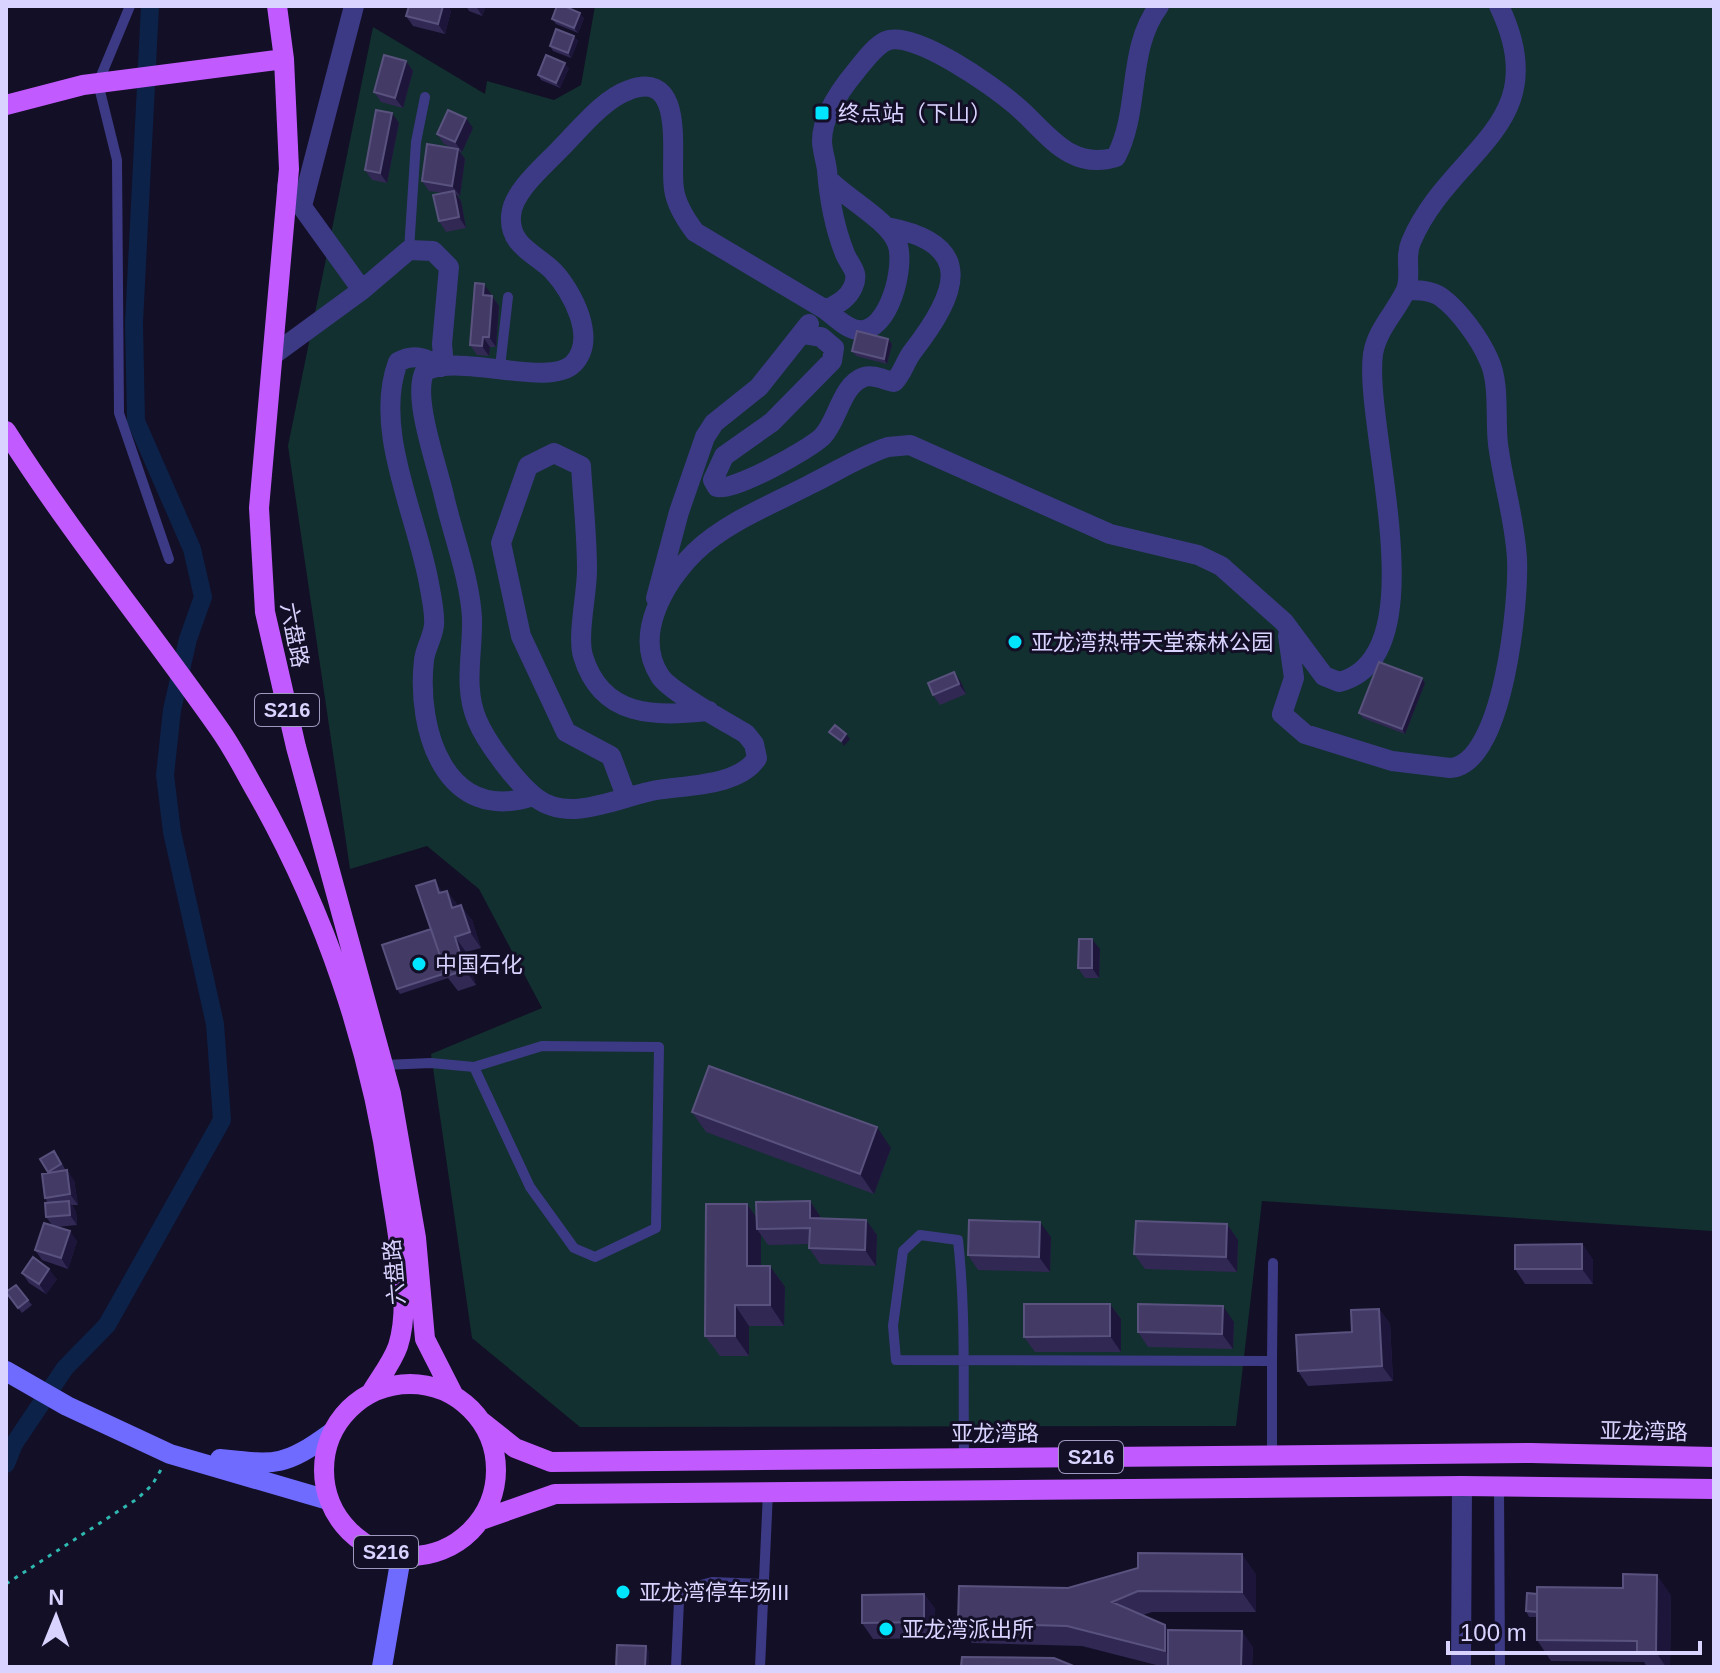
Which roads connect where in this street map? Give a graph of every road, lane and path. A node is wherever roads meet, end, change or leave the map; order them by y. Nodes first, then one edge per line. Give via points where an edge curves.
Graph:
1 (130, 6) edge
2 (277, 6) edge
3 (354, 6) edge
4 (1159, 6) edge
5 (1499, 6) edge
6 (284, 59) junction
7 (105, 83) junction
8 (425, 97) dead end
9 (6, 105) edge
10 (828, 179) junction
11 (287, 186) junction
12 (302, 206) junction
13 (887, 227) junction
14 (409, 250) junction
15 (362, 290) junction
16 (1406, 290) junction
17 (508, 297) dead end
18 (823, 309) junction
19 (803, 334) junction
20 (273, 355) junction
21 (443, 366) junction
22 (500, 367) junction
23 (6, 431) edge
24 (169, 559) dead end
25 (1284, 622) junction
26 (648, 630) junction
27 (709, 711) junction
28 (533, 796) junction
29 (626, 796) junction
30 (384, 1065) junction
31 (474, 1067) junction
32 (1273, 1263) dead end
33 (963, 1361) junction
34 (1272, 1361) junction
35 (10, 1374) edge
36 (371, 1393) junction
37 (454, 1396) junction
38 (481, 1421) junction
39 (331, 1433) junction
40 (170, 1454) junction
41 (1272, 1456) junction
42 (1714, 1457) edge
43 (964, 1458) junction
44 (1462, 1486) junction
45 (1499, 1486) junction
46 (1714, 1489) edge
47 (768, 1492) junction
48 (328, 1500) junction
49 (481, 1520) junction
50 (401, 1557) junction
51 (6, 1584) edge
52 (763, 1584) junction
53 (382, 1667) edge
54 (676, 1667) edge
55 (760, 1667) edge
56 (1461, 1667) edge
57 (1500, 1667) edge

1 - 7 lane
2 - 6 main road, 六盘路 / S216
3 - 12 street
4 - 10 street via 1142,34 1124,140 1116,157 1101,161 1061,148 1016,105 960,67 907,40 889,39 857,69 833,104 821,142
5 - 16 street via 1517,57 1509,111 1436,198 1421,224 1408,253
6 - 7 main road
6 - 11 main road, 六盘路 / S216 via 290,137
7 - 9 main road
7 - 24 lane via 117,160 119,413
8 - 14 lane via 416,142
10 - 13 street
10 - 18 street via 845,255 856,270 844,301
11 - 12 street
11 - 20 main road, 六盘路 / S216
12 - 15 street
13 - 18 street via 899,250 899,267 893,296 879,321 856,330
13 - 19 street via 934,242 953,273 950,295 928,335 894,382 861,377 821,437 735,486 717,487 713,480 724,456 772,422 832,361 834,348 828,342
14 - 15 street
14 - 21 street via 433,251 449,267
15 - 20 street
16 - 25 street via 1387,318 1373,355 1390,542 1382,648 1364,671 1339,682 1324,676 1308,659
16 - 25 street via 1440,296 1490,361 1517,557 1517,600 1504,684 1474,757 1458,768 1392,761 1294,727 1282,714 1294,678
17 - 22 lane
18 - 19 street
18 - 22 street via 695,232 674,191 671,107 660,92 638,87 623,92 576,134 518,196 510,214 513,236 552,270 568,292 583,332 582,347 573,364 556,372
19 - 26 street via 759,387 714,423 705,437
20 - 30 main road, 六盘路 / S216 via 259,508 265,612 296,747
21 - 22 street
21 - 28 street via 425,371 420,380 472,618 468,675 476,717 488,741
21 - 28 street via 409,356 398,362 389,395 403,490 421,548 434,625 424,660 425,709 436,756 458,788 479,799 510,804
23 - 36 main road, 六盘路 / S216 via 47,496 208,714 293,857 339,972 388,1165 402,1310 397,1349
25 - 26 street via 1238,577 1198,555 1110,534 910,445 862,457 721,533 684,565
26 - 27 street via 649,652 661,679
27 - 29 street via 754,744 757,758 750,769
27 - 29 street via 665,715 621,708 598,684 583,655 587,570 581,466 554,453 528,466 501,543 521,636 566,732 611,756
28 - 29 street via 550,806 570,807 607,806
30 - 31 lane
30 - 37 main road, 六盘路 / S216 via 405,1161 425,1339
31 - 31 lane via 530,1187 574,1248 595,1257 656,1228 659,1047 542,1046
32 - 34 lane
33 - 33 lane via 958,1240 920,1235 903,1251 893,1326 896,1360
33 - 34 lane
33 - 43 lane
34 - 41 lane
35 - 40 street
36 - 37 main road, S216 via 412,1384
36 - 39 main road, S216 via 341,1417
37 - 38 main road, S216
38 - 43 main road, 亚龙湾路 / S216 via 515,1448 551,1462
38 - 49 main road, S216 via 495,1453 495,1488
39 - 40 street via 303,1453 272,1464
39 - 48 main road, S216 via 323,1466
40 - 48 street
40 - 51 path via 137,1499
41 - 42 main road, 亚龙湾路 / S216
41 - 43 main road, 亚龙湾路 / S216
44 - 45 main road, S216
44 - 47 main road, S216
44 - 56 street
45 - 46 main road, S216
45 - 57 lane
47 - 49 main road, S216 via 555,1494
47 - 52 lane
48 - 50 main road, S216 via 344,1527 369,1548
49 - 50 main road, S216 via 459,1542 431,1555
50 - 53 street
52 - 54 lane via 712,1582 686,1589 679,1601
52 - 55 lane

